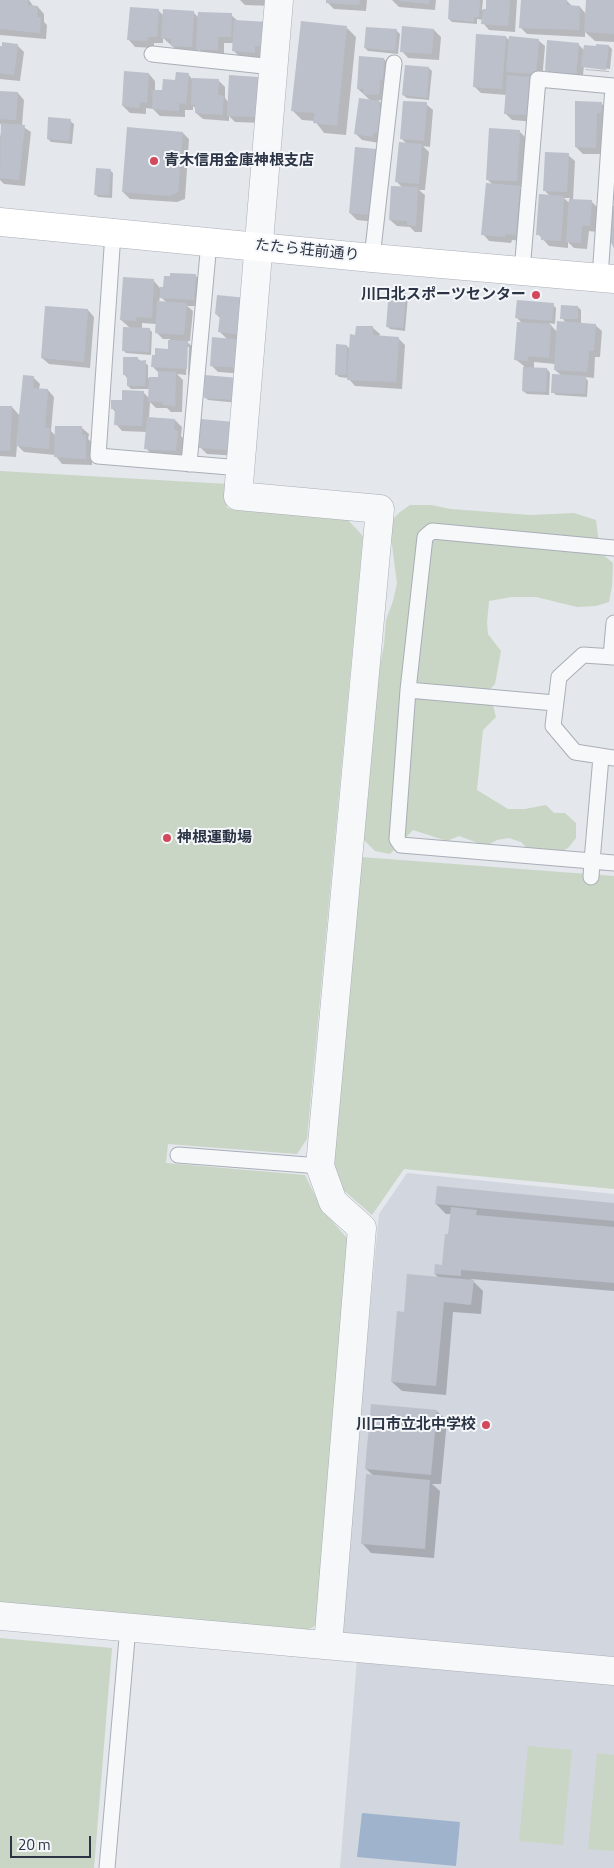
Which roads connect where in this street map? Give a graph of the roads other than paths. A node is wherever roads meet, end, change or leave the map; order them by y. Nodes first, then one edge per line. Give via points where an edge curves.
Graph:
1 (279, 0) edge
2 (152, 54) dead end
3 (394, 63) dead end
4 (273, 67) junction
5 (0, 222) edge
6 (113, 233) junction
7 (209, 242) junction
8 (259, 247) junction
9 (372, 258) junction
10 (522, 272) junction
11 (607, 279) edge
12 (189, 464) junction
13 (241, 468) junction
14 (614, 548) edge
15 (614, 623) edge
16 (612, 657) edge
17 (408, 690) junction
18 (555, 703) junction
19 (607, 757) edge
20 (592, 861) junction
21 (614, 863) edge
22 (591, 877) dead end
23 (178, 1155) dead end
24 (320, 1166) junction
25 (0, 1616) edge
26 (128, 1627) junction
27 (328, 1645) junction
28 (614, 1671) edge
29 (107, 1868) edge

1 - 4 street
2 - 4 lane
3 - 9 lane
4 - 8 street
5 - 6 street, たたら荘前通り
6 - 7 street, たたら荘前通り
6 - 12 lane via 98,456
7 - 8 street, たたら荘前通り
7 - 12 lane
8 - 9 street, たたら荘前通り
8 - 13 street
9 - 10 street, たたら荘前通り
10 - 11 street, たたら荘前通り
10 - 11 lane via 538,79 613,86
12 - 13 lane
13 - 24 street via 238,496 380,509
14 - 17 lane via 432,531 425,537
15 - 16 lane
16 - 18 lane via 583,655 559,677
17 - 18 lane
17 - 20 lane via 397,840 401,845
18 - 19 lane via 553,726 574,752
19 - 20 lane
20 - 21 lane
20 - 22 lane
23 - 24 lane
24 - 27 street via 333,1202 362,1228
25 - 26 street
26 - 27 street
26 - 29 lane
27 - 28 street

